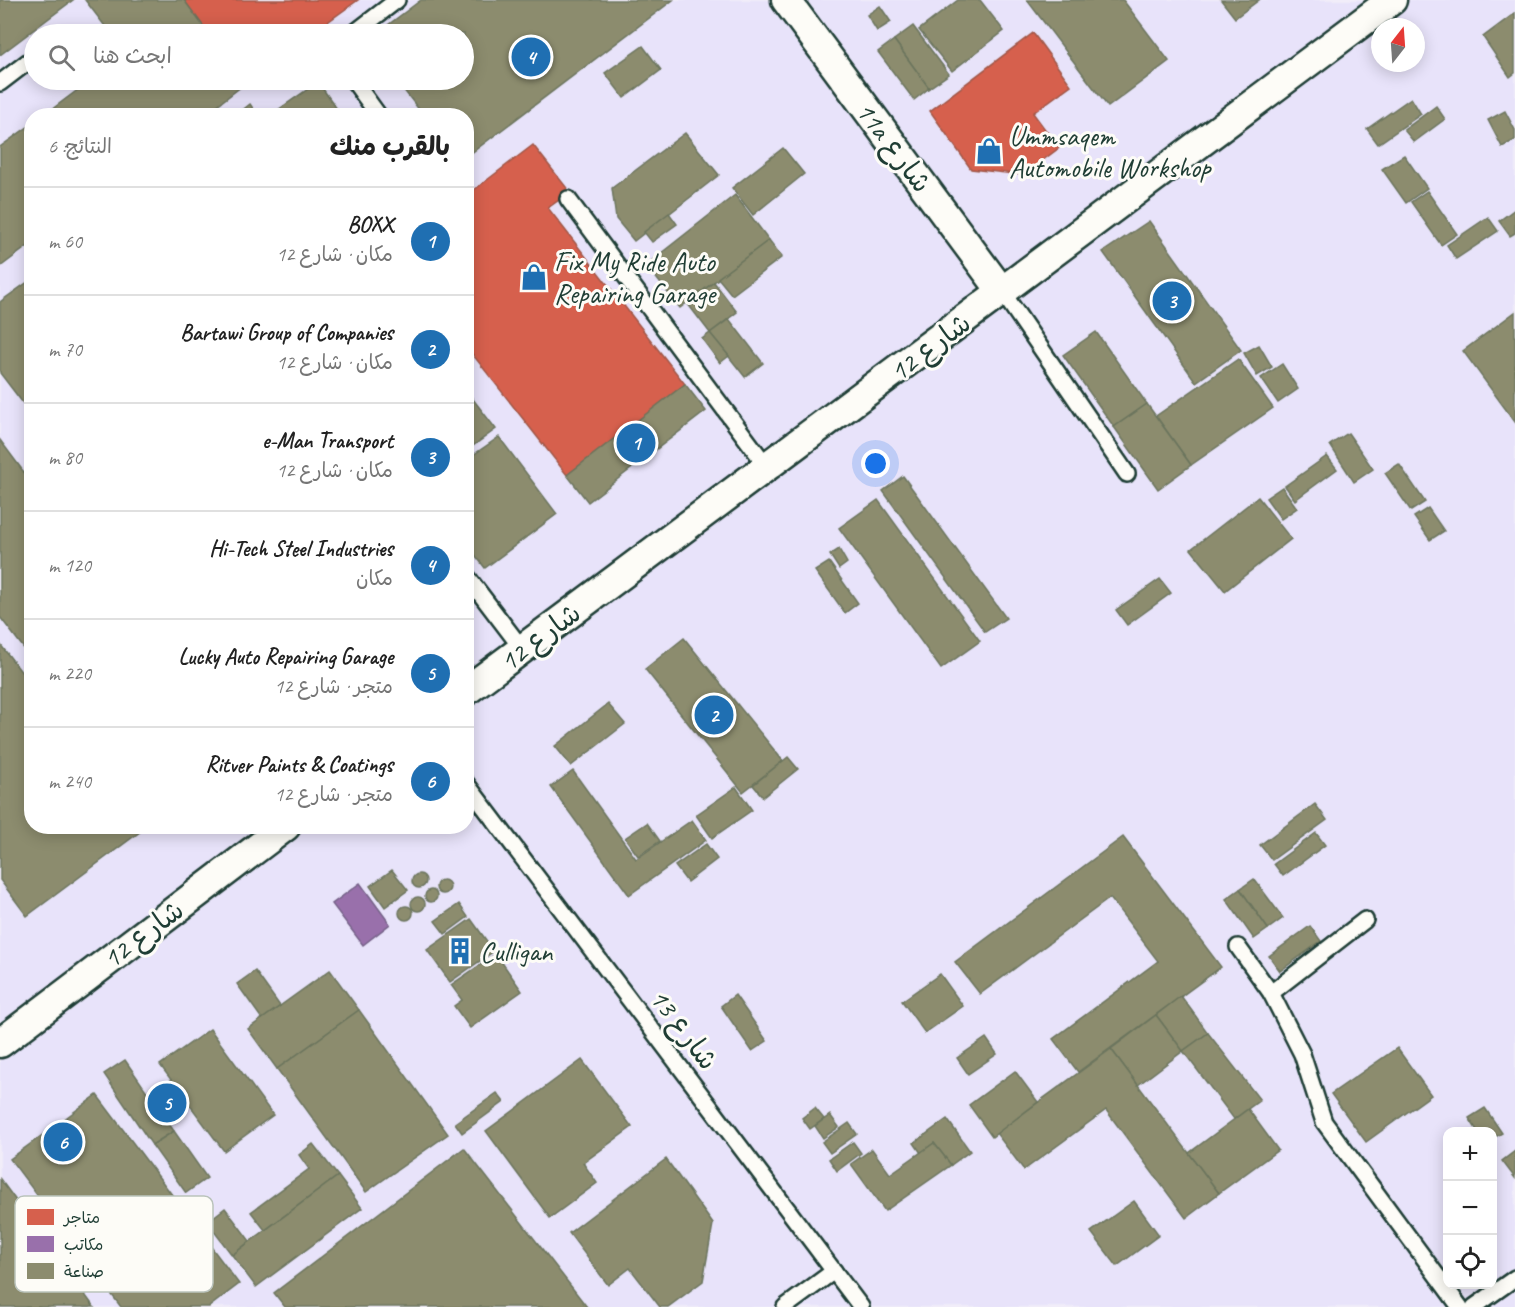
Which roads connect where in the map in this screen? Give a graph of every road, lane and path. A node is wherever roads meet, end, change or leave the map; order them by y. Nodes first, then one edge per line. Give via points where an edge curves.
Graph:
1 (397, 0) edge
2 (786, 0) edge
3 (1392, 0) edge
4 (366, 24) edge
5 (24, 65) edge
6 (0, 83) edge
7 (360, 90) edge
8 (373, 108) edge
9 (567, 199) dead end
10 (1003, 293) junction
11 (768, 468) junction
12 (1127, 474) dead end
13 (474, 586) edge
14 (523, 650) junction
15 (474, 686) edge
16 (474, 794) edge
17 (275, 834) edge
18 (1365, 920) dead end
19 (1238, 947) dead end
20 (1270, 993) junction
21 (0, 1042) edge
22 (834, 1271) junction
23 (1515, 1278) edge
24 (785, 1307) edge
25 (861, 1307) edge
26 (1460, 1307) edge
27 (1474, 1307) edge

1 - 4 lane
2 - 10 street, 11a شارع
3 - 10 street, شارع 12
5 - 6 lane
7 - 8 lane
9 - 11 lane
10 - 11 street, شارع 12
10 - 12 lane
11 - 14 street, شارع 12
13 - 14 lane
14 - 15 street, شارع 12
16 - 22 lane, شارع 13
17 - 21 street, شارع 12
18 - 20 lane
19 - 20 lane
20 - 26 lane via 1308,1066 1324,1122
22 - 24 lane
22 - 25 lane, شارع 13
23 - 27 lane

